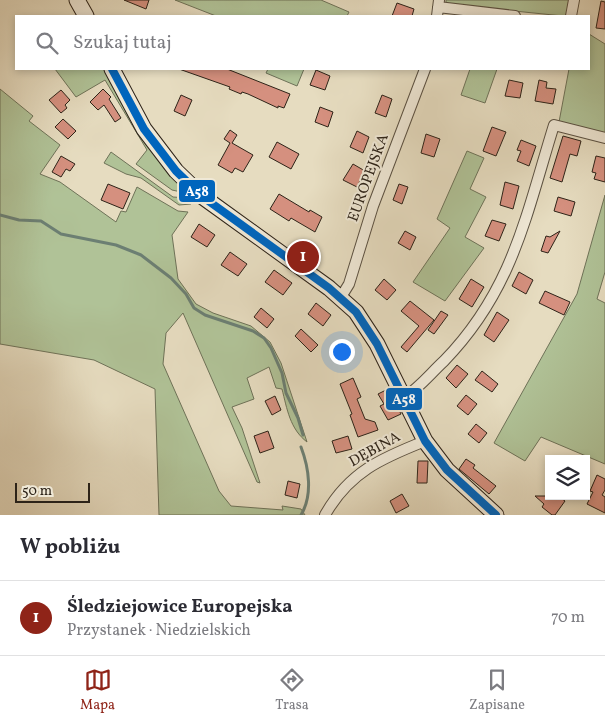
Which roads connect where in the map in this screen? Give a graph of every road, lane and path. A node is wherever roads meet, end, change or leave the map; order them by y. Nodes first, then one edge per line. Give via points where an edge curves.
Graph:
1 (77, 0) edge
2 (574, 0) edge
3 (438, 8) edge
4 (85, 15) edge
5 (505, 15) edge
6 (571, 15) edge
7 (113, 70) edge
8 (425, 70) edge
9 (605, 138) edge
10 (342, 297) junction
11 (405, 397) junction
12 (425, 441) junction
13 (325, 515) edge
14 (496, 515) edge

1 - 4 street
2 - 6 street
3 - 5 street
7 - 10 street via 144,129 176,171 203,197
8 - 10 street, EUROPEJSKA
9 - 11 street via 554,125 530,211 498,289 478,321 451,353
10 - 11 street via 368,328
11 - 12 street
12 - 13 street, DĘBINA via 359,473 337,495
12 - 14 street via 447,470

